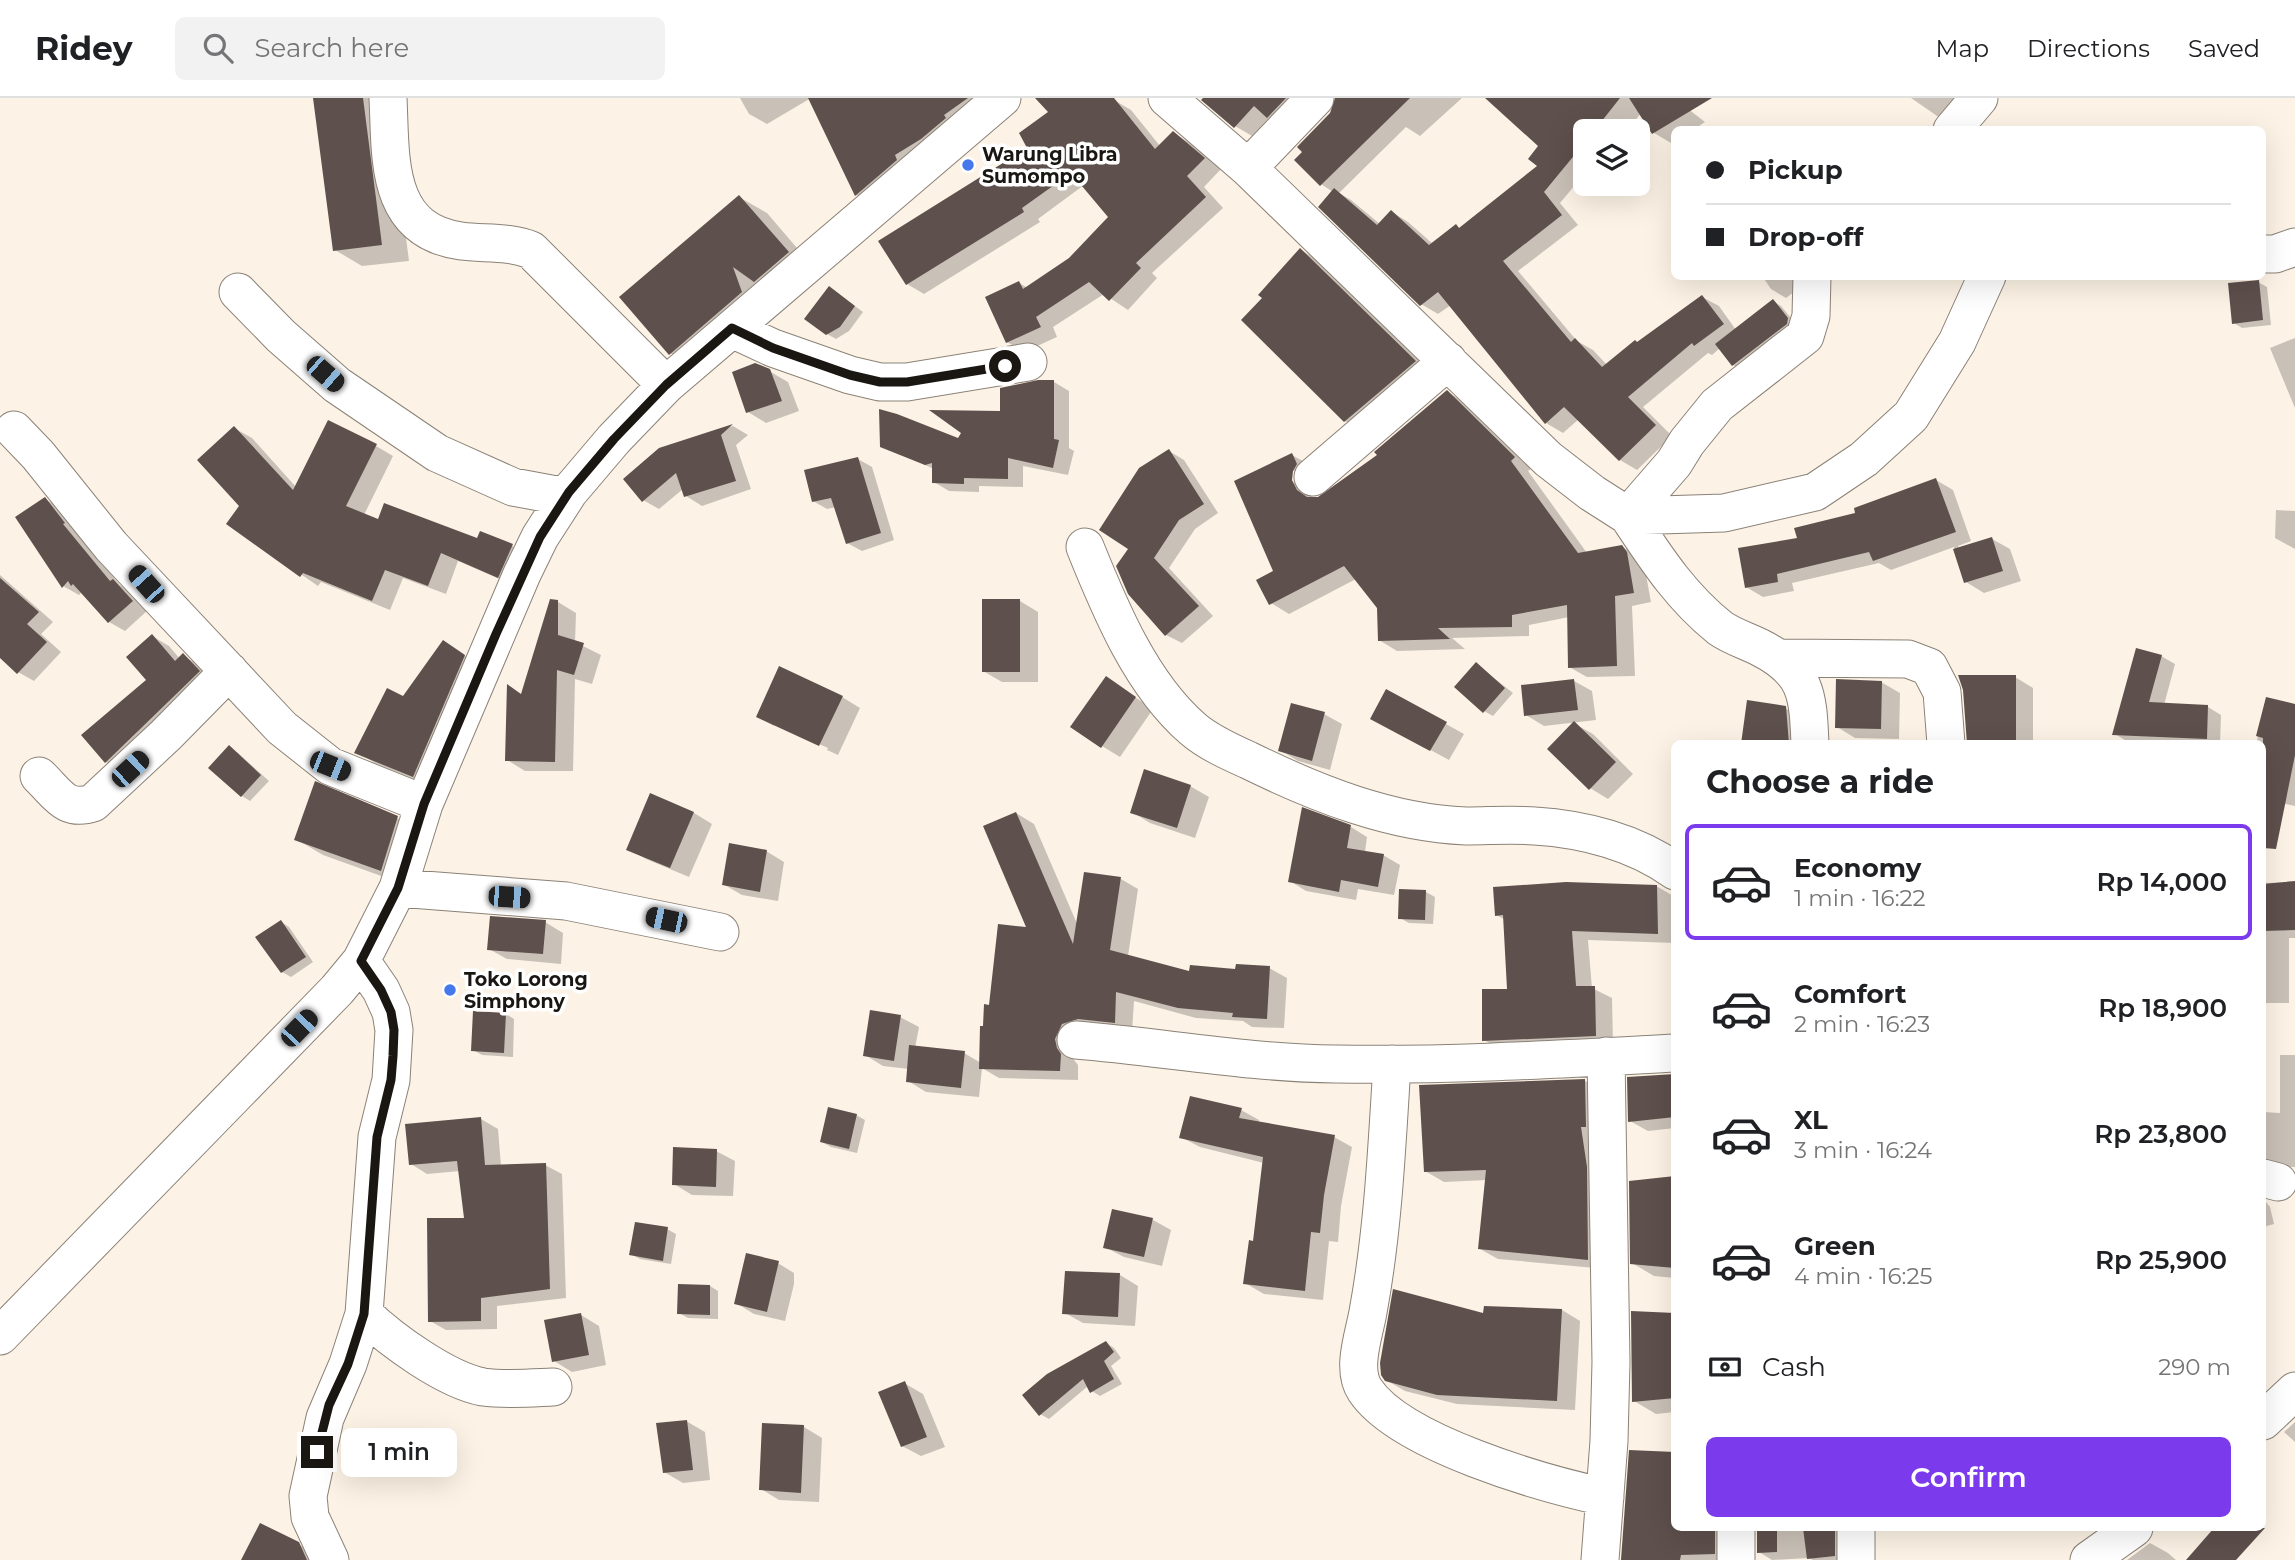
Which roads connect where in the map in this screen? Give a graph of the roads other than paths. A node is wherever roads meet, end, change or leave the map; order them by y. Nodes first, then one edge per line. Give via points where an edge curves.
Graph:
1 (388, 98) edge
2 (1002, 98) edge
3 (1167, 98) edge
4 (1315, 98) edge
5 (1979, 98) edge
6 (1955, 126) edge
7 (1248, 168) junction
8 (2295, 247) edge
9 (2266, 254) edge
10 (1812, 280) edge
11 (1985, 280) edge
12 (238, 292) dead end
13 (732, 328) junction
14 (1448, 361) junction
15 (1027, 362) dead end
16 (666, 385) junction
17 (14, 430) dead end
18 (1313, 477) dead end
19 (569, 492) junction
20 (1628, 516) junction
21 (1085, 547) dead end
22 (1782, 658) junction
23 (229, 671) junction
24 (1810, 740) edge
25 (1946, 740) edge
26 (39, 776) dead end
27 (424, 804) junction
28 (1671, 868) edge
29 (398, 888) junction
30 (720, 932) dead end
31 (361, 961) junction
32 (1076, 1040) dead end
33 (1671, 1053) edge
34 (1606, 1056) junction
35 (1392, 1063) junction
36 (364, 1314) junction
37 (0, 1336) edge
38 (553, 1388) dead end
39 (2295, 1391) edge
40 (2266, 1418) edge
41 (1605, 1497) junction
42 (1736, 1531) edge
43 (1856, 1531) edge
44 (2130, 1531) edge
45 (330, 1560) edge
46 (1600, 1560) edge
47 (1736, 1560) edge
48 (1856, 1560) edge
49 (2089, 1560) edge

1 - 16 street via 393,178 400,200 421,224 457,240 531,250
2 - 13 street
3 - 7 street
4 - 7 street
5 - 6 street
7 - 14 street
8 - 9 street
10 - 20 street via 1811,316 1805,335 1717,405
11 - 20 street via 1957,342 1911,416 1864,460 1815,492 1724,513
12 - 19 street via 337,385 437,453 513,487 556,495
13 - 15 street via 786,352 880,382 907,382
13 - 16 street
14 - 18 street
14 - 20 street via 1548,460
16 - 19 street
17 - 23 street via 111,546
19 - 27 street via 522,573
20 - 22 street via 1672,582 1722,629
21 - 28 street via 1125,637 1160,693 1194,730 1227,750 1372,810 1463,825 1535,825 1595,834
22 - 24 street via 1802,683
22 - 25 street via 1909,659 1929,667 1942,692
23 - 26 street via 93,803 81,807 68,804
23 - 27 street via 282,729 330,766
27 - 29 street
29 - 30 street via 566,901
29 - 31 street
31 - 36 street via 381,990 394,1030 391,1080 377,1137
31 - 37 street
32 - 35 street via 1269,1061
33 - 34 street
34 - 35 street
34 - 41 street via 1611,1362
35 - 41 street via 1372,1288 1358,1364 1364,1389 1389,1414 1435,1442 1556,1486
36 - 38 street via 412,1352 471,1384
36 - 45 street via 325,1418 308,1492 310,1517
39 - 40 street
41 - 46 street
42 - 47 street
43 - 48 street
44 - 49 street

